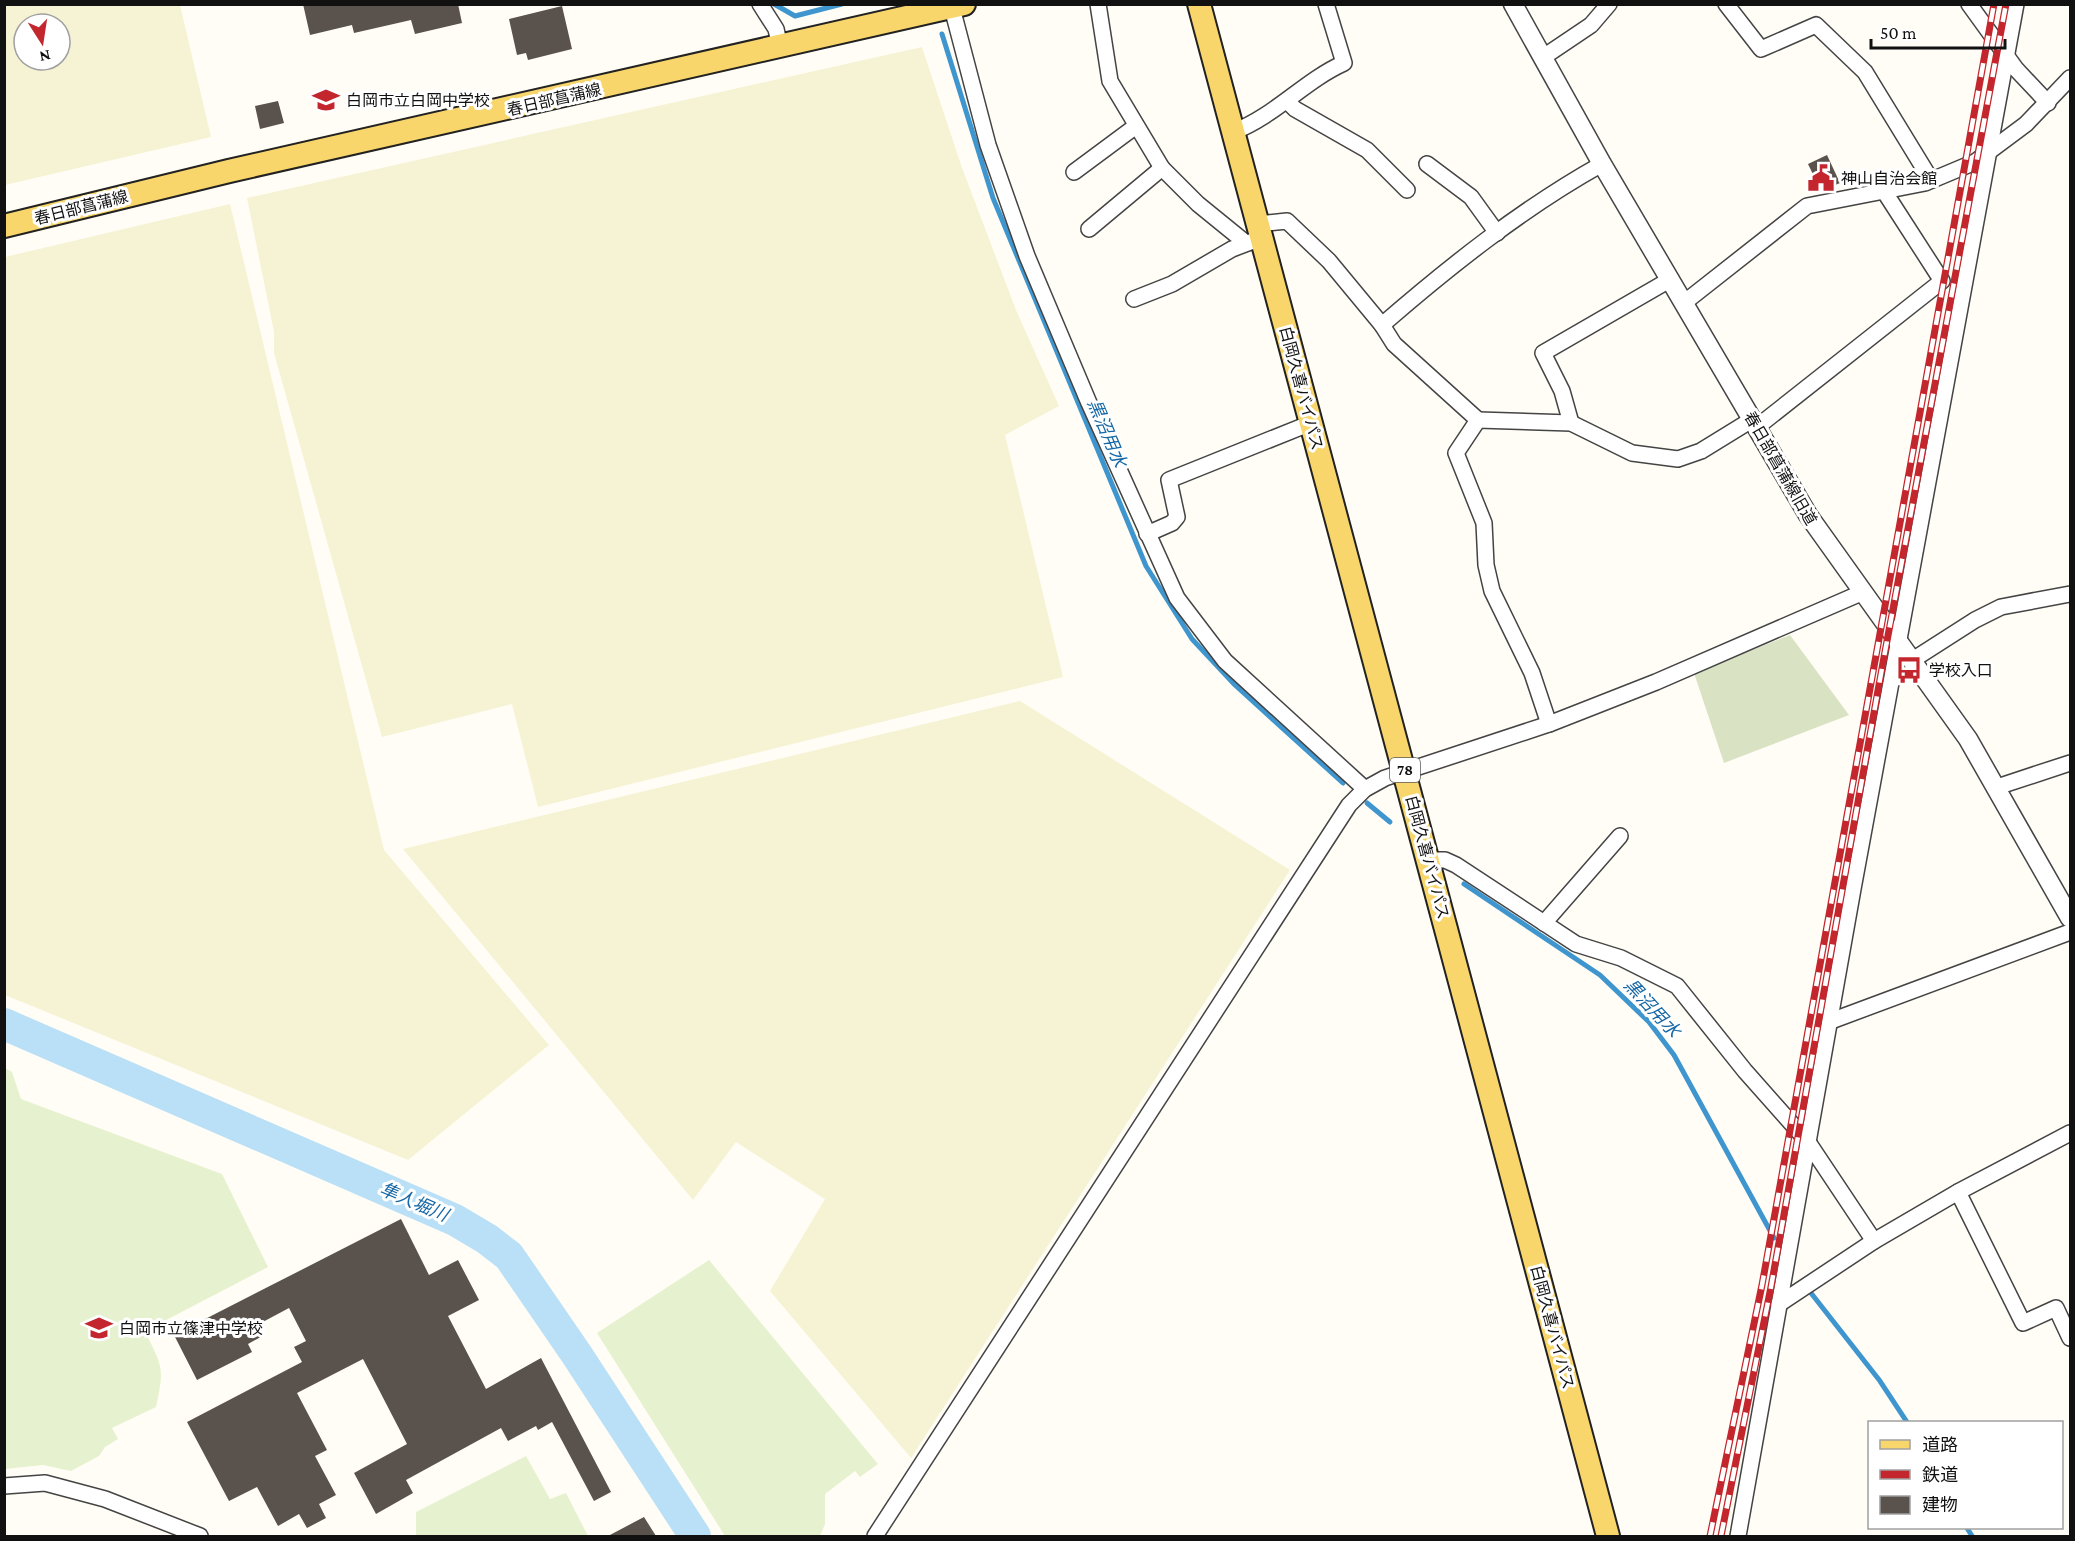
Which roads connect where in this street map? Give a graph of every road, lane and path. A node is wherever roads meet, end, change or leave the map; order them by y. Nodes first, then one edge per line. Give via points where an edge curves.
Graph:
1 (760, 4) edge
2 (1098, 4) edge
3 (1199, 4) edge
4 (1326, 4) edge
5 (1513, 4) edge
6 (1609, 4) edge
7 (1726, 4) edge
8 (1969, 4) edge
9 (2016, 4) edge
10 (955, 5) edge
11 (780, 47) junction
12 (2007, 56) junction
13 (1542, 58) junction
14 (2068, 88) edge
15 (1287, 101) junction
16 (2048, 103) junction
17 (1136, 126) junction
18 (1233, 132) junction
19 (1988, 151) junction
20 (1426, 164) dead end
21 (1602, 164) junction
22 (1162, 168) junction
23 (1074, 172) dead end
24 (1931, 180) junction
25 (1407, 190) dead end
26 (1884, 191) junction
27 (4, 226) edge
28 (1089, 229) dead end
29 (1497, 233) junction
30 (1255, 236) junction
31 (1671, 279) junction
32 (1134, 298) dead end
33 (1685, 302) junction
34 (1382, 325) junction
35 (1478, 420) junction
36 (1311, 423) junction
37 (1571, 423) junction
38 (1755, 423) junction
39 (1147, 534) junction
40 (1861, 593) junction
41 (2070, 594) edge
42 (1899, 644) junction
43 (1911, 661) junction
44 (1549, 724) junction
45 (2070, 763) edge
46 (1405, 771) junction
47 (1997, 787) junction
48 (1365, 789) junction
49 (1620, 836) dead end
50 (1429, 860) junction
51 (2070, 918) edge
52 (1544, 923) junction
53 (2070, 932) edge
54 (1830, 1021) junction
55 (2070, 1133) edge
56 (1808, 1142) junction
57 (1958, 1191) junction
58 (1874, 1241) junction
59 (1779, 1304) junction
60 (2070, 1338) edge
61 (4, 1486) edge
62 (200, 1536) edge
63 (875, 1536) edge
64 (1608, 1536) edge
65 (1738, 1536) edge

1 - 11 street via 776,29
2 - 17 street via 1110,81
3 - 18 main road, 白岡久喜バイパス / 78
4 - 15 street via 1344,63 1324,72
5 - 13 street, 春日部菖蒲線旧道
6 - 13 street via 1591,25
7 - 24 street via 1761,49 1816,25 1865,72
8 - 12 street
9 - 12 street
10 - 11 main road, 春日部菖蒲線
10 - 39 street via 988,146 1027,256
11 - 27 main road, 春日部菖蒲線
12 - 16 street
12 - 19 street
13 - 21 street, 春日部菖蒲線旧道
14 - 16 street
15 - 18 street via 1253,124
15 - 25 street via 1367,150
16 - 19 street
17 - 22 street
17 - 23 street
18 - 30 main road, 白岡久喜バイパス / 78
19 - 24 street via 1975,162
19 - 42 street
20 - 29 street via 1471,197
21 - 29 street
21 - 31 street, 春日部菖蒲線旧道
22 - 28 street
22 - 30 street via 1198,204
24 - 26 street
26 - 33 street via 1807,206
26 - 38 street via 1942,281
29 - 34 street
30 - 32 street via 1172,284
30 - 34 street via 1287,221 1329,261
30 - 36 main road, 白岡久喜バイパス / 78
31 - 33 street, 春日部菖蒲線旧道
31 - 37 street via 1543,353 1562,391
33 - 38 street, 春日部菖蒲線旧道
34 - 35 street via 1394,344
35 - 37 street
35 - 44 street via 1456,453 1484,523 1492,591 1532,673
36 - 39 street via 1169,480 1176,517 1172,524
36 - 46 main road, 白岡久喜バイパス / 78
37 - 38 street via 1632,453 1678,459 1701,452
38 - 40 street, 春日部菖蒲線旧道 via 1808,514
39 - 48 street via 1177,598 1225,661
40 - 42 street, 春日部菖蒲線旧道
40 - 44 street
41 - 43 street via 2001,607
42 - 43 street, 春日部菖蒲線旧道
42 - 54 street
43 - 47 street, 春日部菖蒲線旧道 via 1947,708
44 - 46 street
45 - 47 street
46 - 48 street
46 - 50 main road, 白岡久喜バイパス / 78
47 - 51 street, 春日部菖蒲線旧道
48 - 63 street via 1349,805
49 - 52 street
50 - 52 street via 1456,865
50 - 64 main road, 白岡久喜バイパス / 78
52 - 56 street via 1576,944 1621,958 1677,986
53 - 54 street
54 - 56 street
55 - 57 street
56 - 58 street
56 - 59 street
57 - 58 street
57 - 60 street via 2023,1323 2056,1308
58 - 59 street
59 - 65 street
61 - 62 street via 45,1484 105,1499

